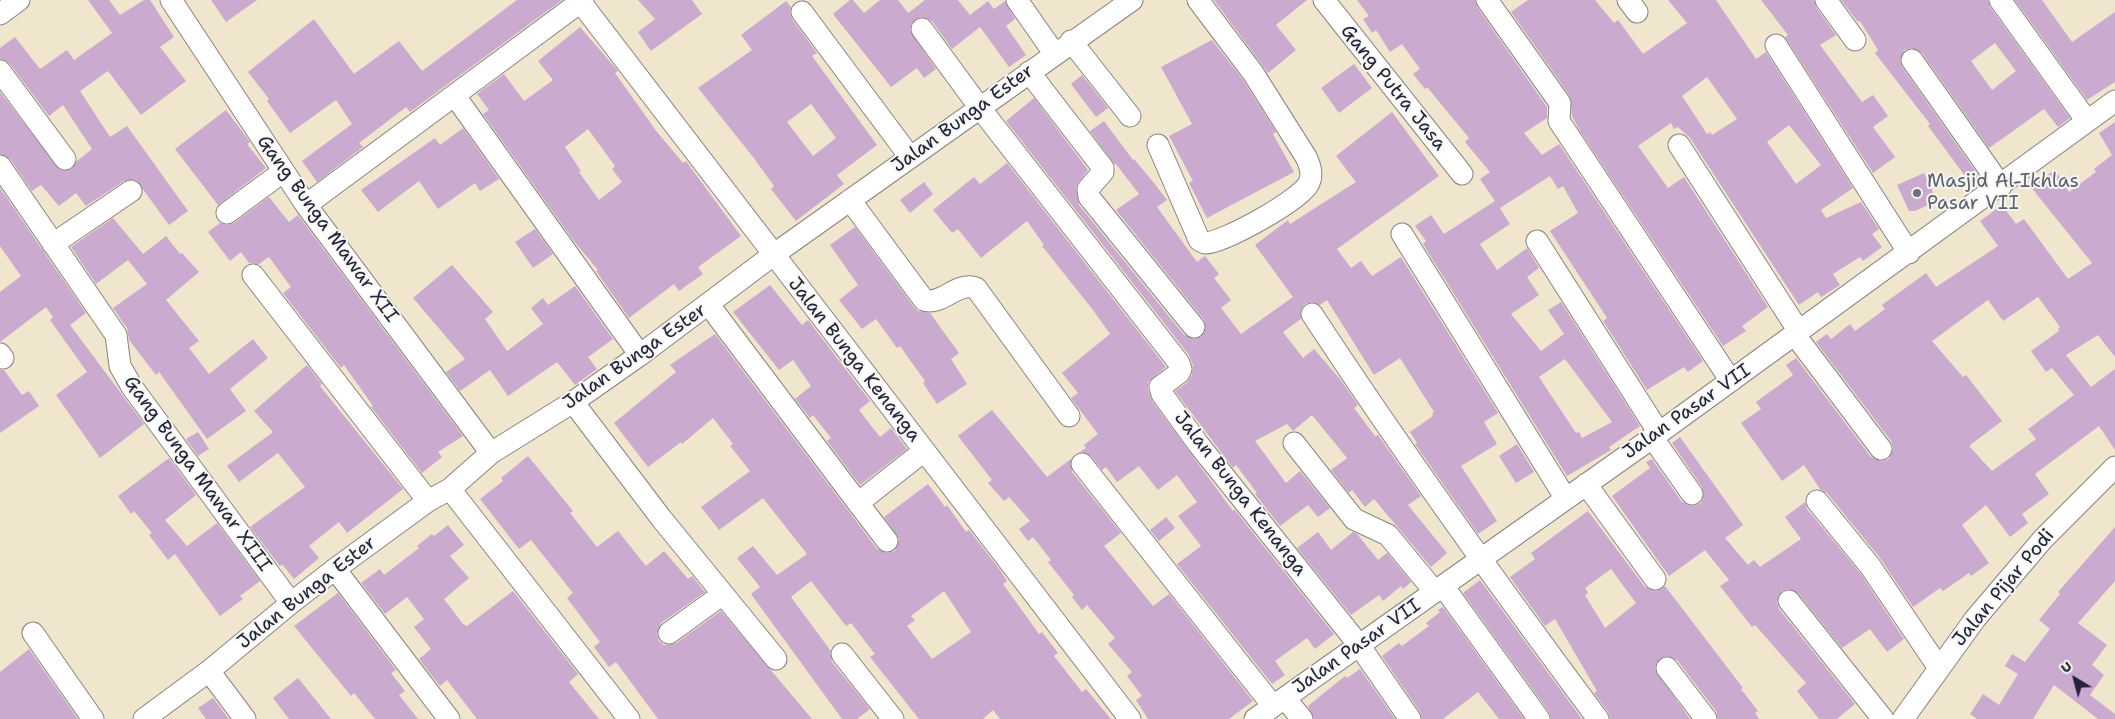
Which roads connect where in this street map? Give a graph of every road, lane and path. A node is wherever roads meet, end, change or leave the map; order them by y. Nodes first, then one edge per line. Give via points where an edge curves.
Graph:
1 (171, 0) edge
2 (1017, 0) edge
3 (1132, 0) edge
4 (1198, 0) edge
5 (1324, 0) edge
6 (1487, 0) edge
7 (1826, 0) edge
8 (2000, 0) edge
9 (581, 1) edge
10 (802, 12) dead end
11 (922, 29) dead end
12 (1855, 40) dead end
13 (1072, 41) junction
14 (1776, 45) dead end
15 (1054, 53) junction
16 (1912, 60) dead end
17 (0, 71) edge
18 (1029, 72) junction
19 (455, 96) junction
20 (2115, 101) edge
21 (980, 108) junction
22 (1130, 116) dead end
23 (2087, 121) junction
24 (1158, 145) dead end
25 (1679, 145) dead end
26 (910, 157) junction
27 (65, 159) dead end
28 (0, 166) edge
29 (281, 168) junction
30 (1462, 174) dead end
31 (2001, 186) junction
32 (131, 191) dead end
33 (850, 200) junction
34 (306, 205) junction
35 (228, 213) dead end
36 (1402, 234) dead end
37 (1537, 241) dead end
38 (53, 244) junction
39 (1909, 253) junction
40 (773, 254) junction
41 (253, 275) dead end
42 (709, 305) junction
43 (1312, 314) dead end
44 (1194, 327) dead end
45 (1797, 332) junction
46 (640, 355) junction
47 (1731, 381) junction
48 (573, 402) junction
49 (1069, 416) dead end
50 (1656, 435) junction
51 (1294, 442) dead end
52 (1881, 449) dead end
53 (924, 451) junction
54 (491, 453) junction
55 (1082, 464) dead end
56 (2115, 466) edge
57 (1586, 484) junction
58 (450, 489) junction
59 (1692, 494) dead end
60 (1566, 499) junction
61 (428, 501) junction
62 (1817, 501) dead end
63 (858, 503) junction
64 (888, 541) dead end
65 (1480, 560) junction
66 (336, 569) junction
67 (1655, 579) dead end
68 (1439, 589) junction
69 (723, 594) junction
70 (1789, 601) dead end
71 (291, 603) junction
72 (33, 632) dead end
73 (669, 633) dead end
74 (1359, 645) junction
75 (842, 654) dead end
76 (776, 659) dead end
77 (1667, 668) dead end
78 (1939, 668) junction
79 (208, 671) junction
80 (1279, 702) junction
81 (93, 719) edge
82 (144, 719) edge
83 (245, 719) edge
84 (449, 719) edge
85 (629, 719) edge
86 (893, 719) edge
87 (1130, 719) edge
88 (1256, 719) edge
89 (1302, 719) edge
90 (1410, 719) edge
91 (1539, 719) edge
92 (1598, 719) edge
93 (1706, 719) edge
94 (1882, 719) edge
95 (1903, 719) edge

1 - 29 street, Gang Bunga Mawar XII
2 - 15 street
3 - 13 street, Jalan Bunga Ester
4 - 24 street via 1253,73 1306,157 1310,166 1310,182 1295,200 1270,215 1205,243 1196,235
5 - 30 street, Gang Putra Jasa
6 - 47 street via 1560,103 1559,121
7 - 12 street
8 - 23 street
9 - 19 street
9 - 40 street, Jalan Bunga Kenanga
10 - 26 street
11 - 21 street
13 - 15 street, Jalan Bunga Ester
13 - 22 street
14 - 39 street
15 - 18 street, Jalan Bunga Ester
16 - 31 street
17 - 27 street
18 - 21 street, Jalan Bunga Ester
18 - 44 street via 1103,168 1088,189 1089,197
19 - 34 street
19 - 46 street
20 - 23 street, Jalan Pasar VII
21 - 26 street, Jalan Bunga Ester
21 - 74 street, Jalan Bunga Kenanga via 1179,363 1181,369 1160,387 1162,394
23 - 31 street, Jalan Pasar VII
25 - 45 street
26 - 33 street, Jalan Bunga Ester
28 - 38 street, Gang Bunga Mawar XIII
29 - 34 street, Gang Bunga Mawar XII
29 - 35 street via 276,176
31 - 39 street, Jalan Pasar VII
32 - 38 street
33 - 40 street, Jalan Bunga Ester
33 - 49 street via 924,300 935,300 964,287 976,288
34 - 54 street, Gang Bunga Mawar XII
36 - 60 street
37 - 50 street
38 - 71 street, Gang Bunga Mawar XIII via 116,335 120,366 132,387
39 - 45 street, Jalan Pasar VII
40 - 42 street, Jalan Bunga Ester
40 - 53 street, Jalan Bunga Kenanga
41 - 61 street
42 - 46 street, Jalan Bunga Ester
42 - 63 street
43 - 65 street
45 - 47 street, Jalan Pasar VII
45 - 52 street
46 - 48 street, Jalan Bunga Ester
47 - 50 street, Jalan Pasar VII
48 - 54 street, Jalan Bunga Ester
48 - 69 street
50 - 57 street, Jalan Pasar VII
50 - 59 street
51 - 68 street via 1354,519 1388,534
53 - 63 street
53 - 87 street, Jalan Bunga Kenanga
54 - 58 street, Jalan Bunga Ester
55 - 80 street
56 - 78 street, Jalan Pijar Podi via 2043,539 1975,619
57 - 60 street, Jalan Pasar VII
57 - 67 street
58 - 61 street, Jalan Bunga Ester
58 - 85 street
60 - 65 street, Jalan Pasar VII
61 - 66 street, Jalan Bunga Ester
62 - 78 street via 1870,566
63 - 64 street
65 - 68 street, Jalan Pasar VII
65 - 92 street
66 - 71 street, Jalan Bunga Ester
66 - 84 street
68 - 74 street, Jalan Pasar VII
68 - 91 street
69 - 73 street
69 - 76 street
70 - 94 street
71 - 79 street, Jalan Bunga Ester
72 - 81 street
74 - 80 street, Jalan Pasar VII
74 - 90 street
75 - 86 street
77 - 93 street
78 - 95 street, Jalan Pijar Podi
79 - 82 street, Jalan Bunga Ester
79 - 83 street
80 - 88 street, Jalan Pasar VII
80 - 89 street

